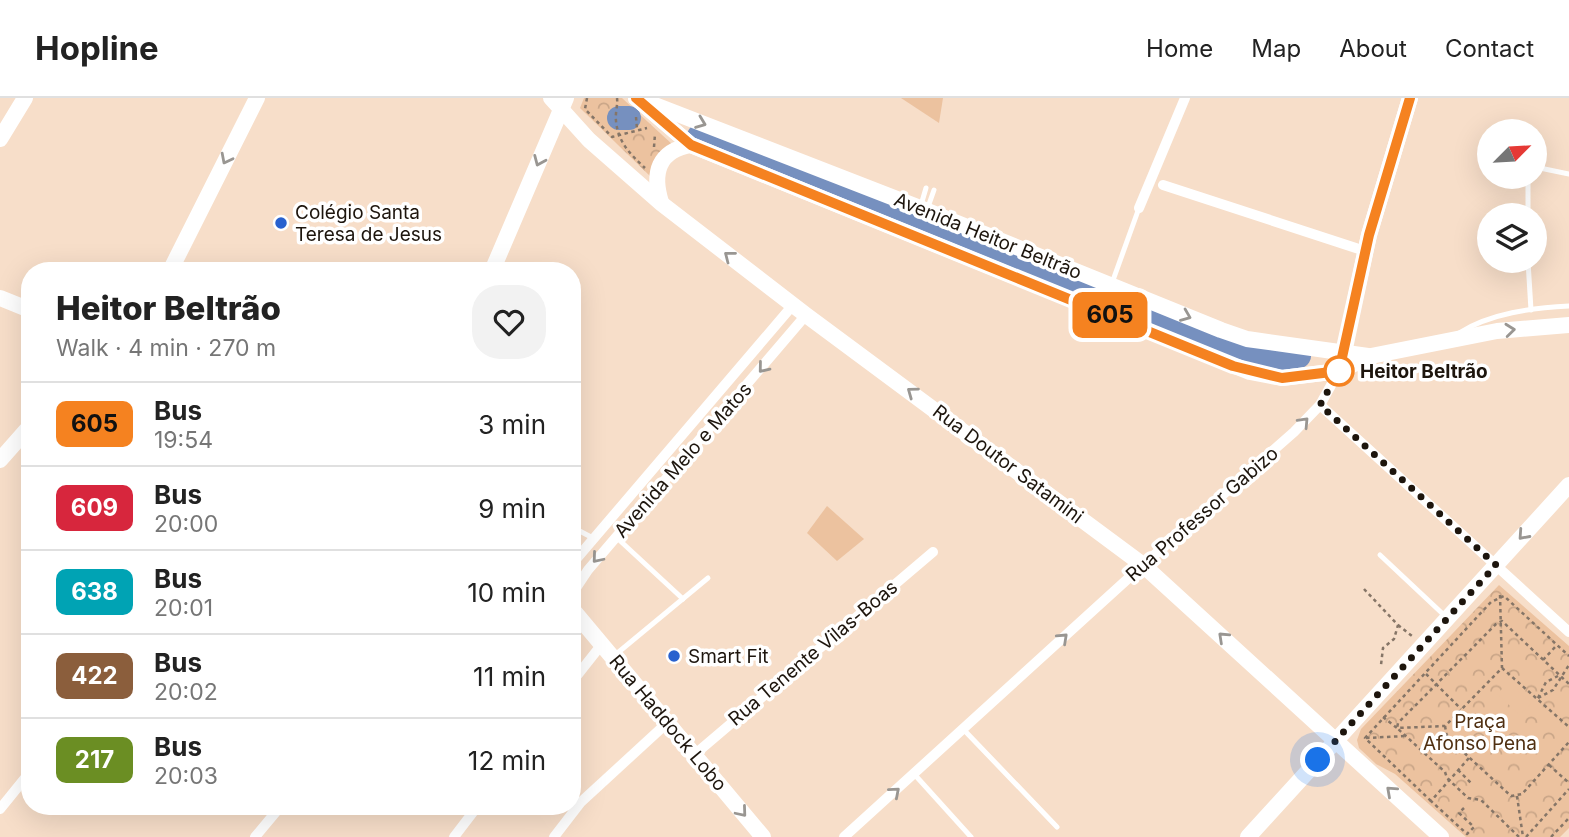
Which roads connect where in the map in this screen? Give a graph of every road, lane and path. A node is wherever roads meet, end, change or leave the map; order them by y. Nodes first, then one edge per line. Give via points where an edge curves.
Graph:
1 (25, 98) edge
2 (257, 98) edge
3 (587, 98) edge
4 (617, 98) edge
5 (637, 98) edge
6 (1185, 98) edge
7 (1410, 98) edge
8 (559, 102) edge
9 (620, 134) junction
10 (0, 139) edge
11 (691, 145) junction
12 (654, 148) dead end
13 (650, 169) dead end
14 (1547, 169) edge
15 (1569, 174) edge
16 (1163, 185) dead end
17 (926, 188) dead end
18 (934, 191) dead end
19 (662, 204) junction
20 (1139, 208) joint
21 (923, 209) junction
22 (1366, 251) junction
23 (175, 262) edge
24 (496, 262) edge
25 (1529, 273) edge
26 (1111, 285) junction
27 (0, 298) edge
28 (21, 306) edge
29 (1569, 306) edge
30 (800, 310) junction
31 (1531, 310) junction
32 (1569, 325) edge
33 (1445, 342) junction
34 (1343, 354) junction
35 (1371, 356) junction
36 (1339, 371) junction
37 (728, 384) junction
38 (741, 395) junction
39 (1320, 405) junction
40 (21, 436) edge
41 (681, 439) junction
42 (693, 449) junction
43 (0, 460) edge
44 (1569, 485) edge
45 (630, 497) junction
46 (640, 507) junction
47 (581, 532) edge
48 (615, 537) junction
49 (593, 538) junction
50 (933, 552) dead end
51 (581, 553) edge
52 (1380, 555) dead end
53 (1143, 565) junction
54 (1496, 565) junction
55 (708, 578) dead end
56 (581, 581) edge
57 (1364, 589) dead end
58 (1485, 596) dead end
59 (1500, 596) junction
60 (682, 599) junction
61 (1519, 600) dead end
62 (1491, 602) junction
63 (1515, 606) junction
64 (1448, 618) junction
65 (581, 619) edge
66 (1502, 621) junction
67 (1569, 632) edge
68 (602, 644) junction
69 (1557, 645) junction
70 (1569, 656) edge
71 (613, 657) junction
72 (1543, 660) junction
73 (1569, 664) edge
74 (1381, 665) dead end
75 (1502, 668) junction
76 (581, 671) edge
77 (1425, 673) junction
78 (1560, 675) junction
79 (1436, 684) junction
80 (1569, 684) edge
81 (1538, 698) junction
82 (1461, 709) junction
83 (1383, 717) junction
84 (667, 723) junction
85 (1445, 726) junction
86 (1569, 727) edge
87 (1397, 729) junction
88 (964, 730) junction
89 (1405, 736) junction
90 (1365, 738) junction
91 (1335, 741) junction
92 (1569, 742) edge
93 (694, 755) junction
94 (1469, 758) junction
95 (1549, 765) junction
96 (1458, 770) junction
97 (915, 775) junction
98 (1449, 780) junction
99 (21, 783) edge
100 (1569, 783) edge
101 (1472, 784) dead end
102 (1569, 789) edge
103 (1517, 796) junction
104 (1431, 801) junction
105 (581, 802) edge
106 (1464, 808) dead end
107 (0, 809) edge
108 (273, 815) edge
109 (471, 815) edge
110 (571, 815) edge
111 (1569, 818) edge
112 (1057, 827) dead end
113 (1514, 832) junction
114 (1432, 834) edge
115 (1469, 835) edge
116 (255, 837) edge
117 (454, 837) edge
118 (554, 837) edge
119 (763, 837) edge
120 (844, 837) edge
121 (971, 837) edge
122 (1248, 837) edge
123 (1510, 837) edge
124 (1523, 837) edge
125 (1551, 837) edge

1 - 10 street
2 -> 23 street
3 - 9 path via 585,109 592,117 612,137
4 - 9 path
5 - 11 street, Avenida Heitor Beltrão
5 -> 21 street, Avenida Heitor Beltrão
6 - 20 street
7 - 22 street, Rua Professor Gabizo
8 - 19 street, Rua Doutor Satamini via 589,140
8 -> 24 street
9 - 12 path via 650,128 657,141
9 - 13 path via 624,148
11 - 19 street via 668,153 657,170 655,182
11 - 36 street, Avenida Heitor Beltrão via 1250,372 1282,378
14 - 15 lane
16 - 22 street
17 - 21 lane
18 - 21 lane
30 -> 19 street, Rua Doutor Satamini
20 - 26 lane
21 - 26 street, Avenida Heitor Beltrão
22 - 34 street, Rua Professor Gabizo
25 - 31 lane
26 -> 34 street, Avenida Heitor Beltrão via 1247,339
27 - 28 street
29 - 31 lane
30 - 37 street, Avenida Melo e Matos
30 -> 38 street, Avenida Melo e Matos
53 -> 30 street, Rua Doutor Satamini
31 - 33 lane via 1483,320
33 -> 32 street via 1497,331
33 - 35 street
34 - 35 street, Avenida Heitor Beltrão
34 - 36 street, Rua Professor Gabizo
35 - 36 street, Avenida Heitor Beltrão
36 - 39 street, Rua Professor Gabizo
37 - 38 lane
37 - 41 street, Avenida Melo e Matos
38 - 42 street, Avenida Melo e Matos
53 -> 39 street, Rua Professor Gabizo
39 - 54 street
40 - 43 street
41 - 42 lane
41 - 45 street, Avenida Melo e Matos
42 - 46 street, Avenida Melo e Matos
44 -> 54 street
45 - 46 lane
45 - 49 street, Avenida Melo e Matos
46 - 48 street, Avenida Melo e Matos
47 - 49 lane
48 -> 56 street, Avenida Melo e Matos
48 - 60 lane
49 - 51 street, Avenida Melo e Matos
50 - 93 street, Rua Tenente Vilas-Boas
52 - 64 lane
88 -> 53 street, Rua Professor Gabizo
91 -> 53 street, Rua Doutor Satamini
54 - 64 street
54 - 67 street
55 - 60 lane
57 - 74 path via 1398,625 1394,639 1383,648
58 - 62 path
59 - 62 path
59 - 63 path
59 - 66 path
60 - 71 lane
61 - 63 path
62 - 77 path
63 - 69 path
64 - 91 street
65 - 68 street, Rua Haddock Lobo
66 - 72 path
66 - 75 path
66 - 79 path
68 - 71 street, Rua Haddock Lobo
68 - 76 street
69 - 70 path
69 - 72 path
71 - 84 street, Rua Haddock Lobo
72 - 78 path
73 - 78 path
75 - 81 path
75 - 82 path
77 - 79 path
77 - 83 path
78 - 80 path
78 - 81 path via 1546,682
78 - 81 path via 1553,690
79 - 82 path
79 - 87 path
81 - 86 path
82 - 85 path
83 - 87 path
83 - 90 path
84 - 93 street, Rua Haddock Lobo
84 - 105 street
85 - 87 path
85 - 94 path via 1447,737
87 - 89 path
88 - 97 street, Rua Professor Gabizo
88 - 112 lane
89 - 90 path
89 - 98 path
90 - 104 path
114 -> 91 street, Rua Doutor Satamini
91 - 122 street
92 - 95 path
93 -> 119 street, Rua Haddock Lobo
94 - 96 path
94 - 103 path via 1511,796
95 - 100 path
95 - 103 path
96 - 98 path
96 - 101 path
120 -> 97 street, Rua Professor Gabizo
97 - 121 lane
98 - 104 path
98 - 113 path via 1468,797 1481,800
99 - 107 street
102 - 124 path
103 - 124 path
104 - 115 path
106 - 115 path via 1459,813 1474,827
108 - 116 street
109 - 117 street
110 - 118 street
111 - 125 path
113 - 123 path
113 - 124 path

